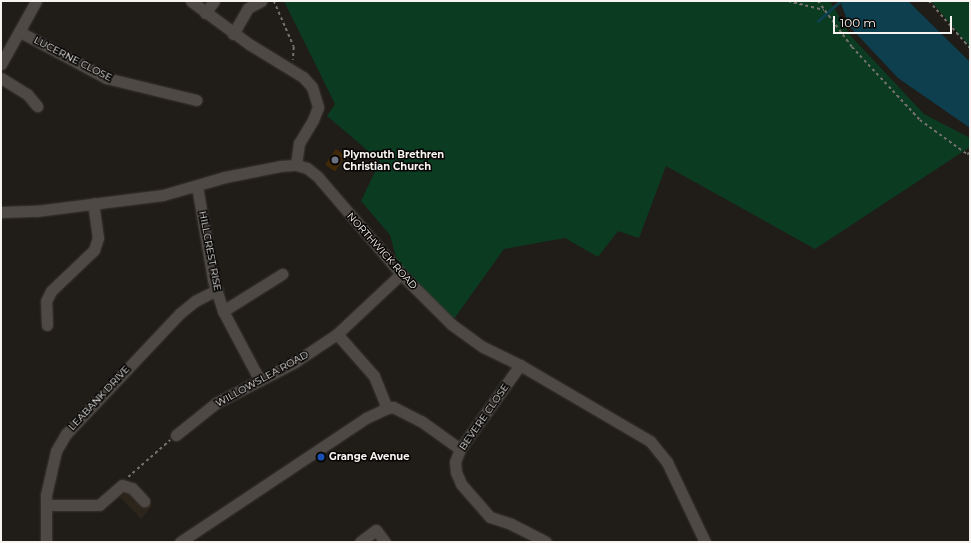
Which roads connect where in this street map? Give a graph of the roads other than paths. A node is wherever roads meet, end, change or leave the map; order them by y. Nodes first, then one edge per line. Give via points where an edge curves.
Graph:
1 (36, 1) edge
2 (192, 1) edge
3 (214, 1) edge
4 (261, 1) edge
5 (205, 13) junction
6 (20, 32) junction
7 (233, 34) junction
8 (1, 64) edge
9 (1, 78) edge
10 (196, 100) dead end
11 (37, 106) dead end
12 (296, 164) junction
13 (197, 186) junction
14 (93, 203) junction
15 (1, 212) edge
16 (282, 274) dead end
17 (401, 274) junction
18 (217, 290) junction
19 (224, 312) junction
20 (47, 325) dead end
21 (336, 334) junction
22 (520, 365) junction
23 (259, 379) junction
24 (387, 408) junction
25 (176, 435) road end
26 (460, 449) junction
27 (144, 502) dead end
28 (46, 505) junction
29 (46, 542) edge
30 (180, 542) edge
31 (360, 542) edge
32 (385, 542) edge
33 (546, 542) edge
34 (705, 542) edge

1 - 6 street
2 - 5 street
3 - 5 street
4 - 7 street via 248,8
5 - 7 street
6 - 8 street
6 - 10 street, LUCERNE CLOSE via 106,78
7 - 12 street via 290,69 312,87 318,107 299,143
9 - 11 street via 25,93
12 - 13 street via 225,177
12 - 17 street, NORTHWICK ROAD via 314,172
13 - 14 street via 163,194
13 - 18 street, HILLCREST RISE
14 - 15 street via 36,211
14 - 20 street via 98,238 94,250 51,291 46,301
16 - 19 street
17 - 21 street, WILLOWSLEA ROAD
17 - 22 street, NORTHWICK ROAD via 451,324 483,347
18 - 19 street, HILLCREST RISE
18 - 28 street, LEABANK DRIVE via 195,301 179,314 66,434 56,451 51,468
19 - 23 street, HILLCREST RISE
21 - 23 street, WILLOWSLEA ROAD via 295,362
21 - 24 street via 374,376
22 - 26 street, BEVERE CLOSE
22 - 34 street, NORTHWICK ROAD via 650,441 668,462
23 - 25 street, WILLOWSLEA ROAD via 216,403
24 - 26 street via 393,407 421,421
24 - 30 street via 366,418
26 - 33 street, BEVERE CLOSE via 455,462 461,484 490,517 511,524
27 - 28 street via 132,488 122,485 99,505
28 - 29 street, LEABANK DRIVE
31 - 32 street via 376,530

